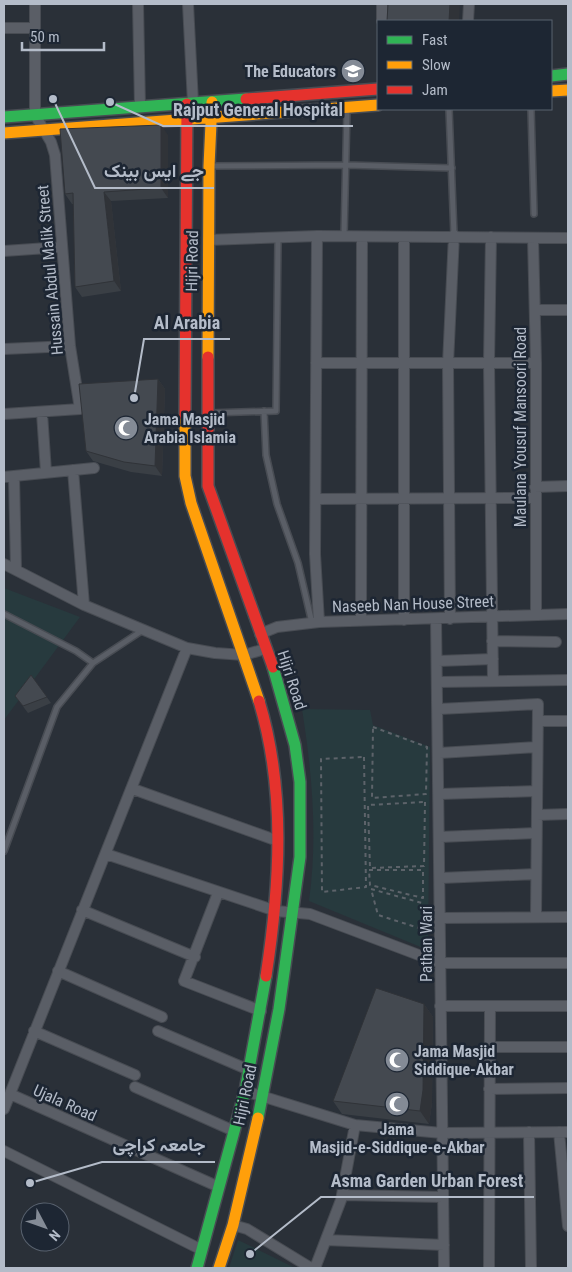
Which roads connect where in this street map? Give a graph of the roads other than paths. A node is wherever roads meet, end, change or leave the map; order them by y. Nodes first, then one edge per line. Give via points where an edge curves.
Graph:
1 (35, 4) edge
2 (138, 4) edge
3 (188, 4) edge
4 (382, 4) edge
5 (469, 4) edge
6 (382, 20) edge
7 (468, 20) edge
8 (4, 28) edge
9 (34, 28) junction
10 (568, 74) edge
11 (552, 76) edge
12 (377, 89) edge
13 (568, 90) edge
14 (552, 91) edge
15 (212, 102) junction
16 (190, 103) junction
17 (377, 105) edge
18 (140, 107) junction
19 (347, 107) junction
20 (450, 110) edge
21 (530, 110) edge
22 (35, 115) junction
23 (8, 117) edge
24 (211, 118) junction
25 (187, 119) junction
26 (43, 130) junction
27 (9, 132) edge
28 (346, 165) junction
29 (209, 166) junction
30 (452, 168) junction
31 (534, 214) dead end
32 (317, 236) junction
33 (454, 236) junction
34 (344, 237) junction
35 (362, 237) junction
36 (404, 237) junction
37 (491, 237) junction
38 (278, 238) junction
39 (533, 238) junction
40 (568, 238) edge
41 (208, 240) junction
42 (62, 246) junction
43 (4, 251) edge
44 (535, 310) junction
45 (568, 310) edge
46 (70, 346) junction
47 (4, 349) edge
48 (489, 363) junction
49 (536, 363) junction
50 (316, 364) junction
51 (362, 364) junction
52 (404, 364) junction
53 (448, 364) junction
54 (264, 411) junction
55 (42, 412) junction
56 (208, 413) junction
57 (4, 414) edge
58 (94, 468) dead end
59 (74, 470) junction
60 (46, 472) junction
61 (9, 476) edge
62 (568, 486) edge
63 (535, 487) junction
64 (490, 498) junction
65 (535, 498) junction
66 (317, 499) junction
67 (361, 499) junction
68 (404, 499) junction
69 (450, 499) junction
70 (4, 564) edge
71 (16, 569) junction
72 (84, 606) junction
73 (4, 614) edge
74 (568, 614) edge
75 (536, 615) junction
76 (492, 617) junction
77 (450, 619) junction
78 (404, 620) junction
79 (436, 620) junction
80 (361, 621) junction
81 (316, 623) junction
82 (143, 630) junction
83 (260, 634) junction
84 (492, 641) junction
85 (556, 642) dead end
86 (187, 648) junction
87 (265, 649) junction
88 (244, 655) junction
89 (493, 659) junction
90 (438, 661) junction
91 (93, 663) junction
92 (568, 680) edge
93 (493, 681) junction
94 (438, 682) junction
95 (439, 709) junction
96 (538, 721) junction
97 (568, 721) edge
98 (537, 747) junction
99 (439, 753) junction
100 (132, 789) junction
101 (537, 791) junction
102 (440, 794) junction
103 (568, 814) edge
104 (537, 815) junction
105 (536, 833) junction
106 (440, 837) junction
107 (278, 841) junction
108 (4, 851) edge
109 (106, 854) junction
110 (536, 874) junction
111 (441, 878) junction
112 (218, 893) junction
113 (82, 910) junction
114 (276, 911) junction
115 (293, 913) junction
116 (536, 916) junction
117 (568, 917) edge
118 (441, 918) junction
119 (195, 957) junction
120 (568, 962) edge
121 (440, 963) junction
122 (58, 971) junction
123 (440, 1006) junction
124 (568, 1006) edge
125 (490, 1007) junction
126 (261, 1011) junction
127 (162, 1017) dead end
128 (34, 1031) junction
129 (158, 1031) dead end
130 (490, 1047) junction
131 (568, 1047) edge
132 (249, 1070) junction
133 (134, 1075) dead end
134 (135, 1087) dead end
135 (568, 1088) edge
136 (490, 1089) junction
137 (245, 1091) junction
138 (10, 1094) junction
139 (263, 1096) junction
140 (4, 1109) edge
141 (355, 1125) junction
142 (234, 1131) junction
143 (489, 1132) junction
144 (529, 1132) junction
145 (564, 1132) edge
146 (442, 1133) junction
147 (4, 1152) edge
148 (219, 1187) junction
149 (342, 1195) junction
150 (443, 1196) junction
151 (213, 1207) junction
152 (232, 1225) junction
153 (568, 1226) edge
154 (207, 1230) junction
155 (326, 1240) junction
156 (444, 1245) junction
157 (202, 1250) junction
158 (197, 1268) edge
159 (219, 1268) edge
160 (311, 1268) edge
161 (315, 1268) edge
162 (444, 1268) edge
163 (489, 1268) edge
164 (532, 1268) edge

1 - 9 street
2 - 18 street
3 - 16 street
4 - 6 street
5 - 7 street
8 - 9 street
9 - 22 street
10 - 11 main road
12 - 15 main road
13 - 14 main road
15 - 16 main road
15 - 24 main road, Hijri Road
16 - 18 main road
16 - 25 main road, Hijri Road
17 - 19 main road
18 - 22 main road
19 - 24 main road
19 - 28 lane
20 - 30 lane
21 - 31 lane
22 - 23 main road
22 - 26 street, Hussain Abdul Malik Street
23 - 27 main road
24 - 25 main road
24 - 29 main road, Hijri Road
25 - 26 main road
25 - 88 main road, Hijri Road via 184,476
26 - 27 main road
26 - 42 street, Hussain Abdul Malik Street via 55,155
28 - 29 lane
28 - 30 lane
28 - 34 lane
29 - 41 main road, Hijri Road
30 - 33 lane
32 - 34 street
32 - 38 street
32 - 50 street
33 - 36 street
33 - 37 street
33 - 53 street
34 - 35 street
35 - 36 street
35 - 51 street
36 - 52 street
37 - 39 street
37 - 48 street
38 - 41 street
38 - 54 lane via 276,411
39 - 40 street
39 - 44 street, Maulana Yousuf Mansoori Road
41 - 56 main road, Hijri Road
42 - 43 street
42 - 46 street, Hussain Abdul Malik Street
44 - 45 street
44 - 49 street, Maulana Yousuf Mansoori Road
46 - 47 street
46 - 55 street, Hussain Abdul Malik Street via 80,409
48 - 49 street
48 - 53 street
48 - 64 street
49 - 63 street, Maulana Yousuf Mansoori Road
50 - 51 street
50 - 66 street
51 - 52 street
51 - 67 street
52 - 53 street
52 - 68 street
53 - 69 street
54 - 56 lane
54 - 81 lane via 266,455 276,504
55 - 57 street
55 - 60 street
56 - 83 main road, Hijri Road via 208,486
58 - 59 street
59 - 60 street
59 - 72 street
60 - 61 street
61 - 71 street
62 - 63 street
63 - 65 street, Maulana Yousuf Mansoori Road
64 - 65 street
64 - 69 street
64 - 76 street
65 - 75 street, Maulana Yousuf Mansoori Road
66 - 67 street
66 - 81 street
67 - 68 street
67 - 80 street
68 - 69 street
68 - 78 street
69 - 77 street
70 - 71 street
71 - 72 street
72 - 82 street
73 - 91 lane
74 - 75 street, Naseeb Nan House Street
75 - 76 street, Naseeb Nan House Street
76 - 77 street, Naseeb Nan House Street
76 - 84 street
77 - 79 street, Naseeb Nan House Street
78 - 79 street, Naseeb Nan House Street
78 - 80 street, Naseeb Nan House Street
79 - 90 street, Pathan Wari
80 - 81 street, Naseeb Nan House Street
81 - 83 street, Naseeb Nan House Street via 277,627
82 - 86 street
82 - 91 lane
83 - 87 main road, Hijri Road
84 - 85 street
84 - 89 street
86 - 88 street
86 - 100 street
87 - 88 street
87 - 115 main road, Hijri Road via 278,681 295,745 300,782 300,857
88 - 107 main road, Hijri Road via 260,703 274,763
89 - 90 street
89 - 93 street
90 - 94 street, Pathan Wari
91 - 108 lane via 52,715
92 - 93 street
93 - 94 street
94 - 95 street, Pathan Wari
95 - 96 street via 538,704
95 - 99 street, Pathan Wari
96 - 97 street
96 - 98 street
98 - 99 street
98 - 101 street
99 - 102 street, Pathan Wari
100 - 107 street
100 - 109 street
101 - 102 street
101 - 104 street
102 - 106 street, Pathan Wari
103 - 104 street
104 - 105 street
105 - 106 street
105 - 110 street
106 - 111 street, Pathan Wari
107 - 114 main road, Hijri Road
109 - 112 street
109 - 113 street
110 - 111 street
110 - 116 street
111 - 118 street, Pathan Wari
112 - 114 street
112 - 119 street
113 - 119 street
113 - 122 street
114 - 115 street
114 - 126 main road, Hijri Road
115 - 121 street via 310,914
115 - 139 main road, Hijri Road
116 - 117 street
116 - 118 street
118 - 121 street, Pathan Wari
119 - 126 street via 184,981
120 - 121 street
121 - 123 street, Pathan Wari
122 - 127 street
122 - 128 street
123 - 125 street
123 - 146 street, Pathan Wari
124 - 125 street
125 - 130 street
126 - 132 main road, Hijri Road
128 - 133 street
128 - 138 street
129 - 132 street
130 - 131 street
130 - 136 street
132 - 137 main road, Hijri Road
134 - 142 street
135 - 136 street
136 - 143 street
137 - 139 street
137 - 142 main road, Hijri Road
138 - 140 street
138 - 148 street, Ujala Road
139 - 141 street
139 - 152 main road, Hijri Road
141 - 146 street
141 - 149 street
142 - 148 main road, Hijri Road
143 - 144 street
143 - 146 street
143 - 163 street
144 - 145 street
144 - 164 street
145 - 153 street
146 - 150 street, Pathan Wari
147 - 157 street
148 - 151 main road, Hijri Road
149 - 150 street
149 - 155 street
150 - 156 street, Pathan Wari
151 - 152 main road
151 - 154 main road, Hijri Road
152 - 154 main road
152 - 159 main road, Hijri Road
152 - 160 street via 247,1229
154 - 157 main road, Hijri Road
155 - 156 street
155 - 161 street
156 - 162 street, Pathan Wari
157 - 158 main road, Hijri Road

